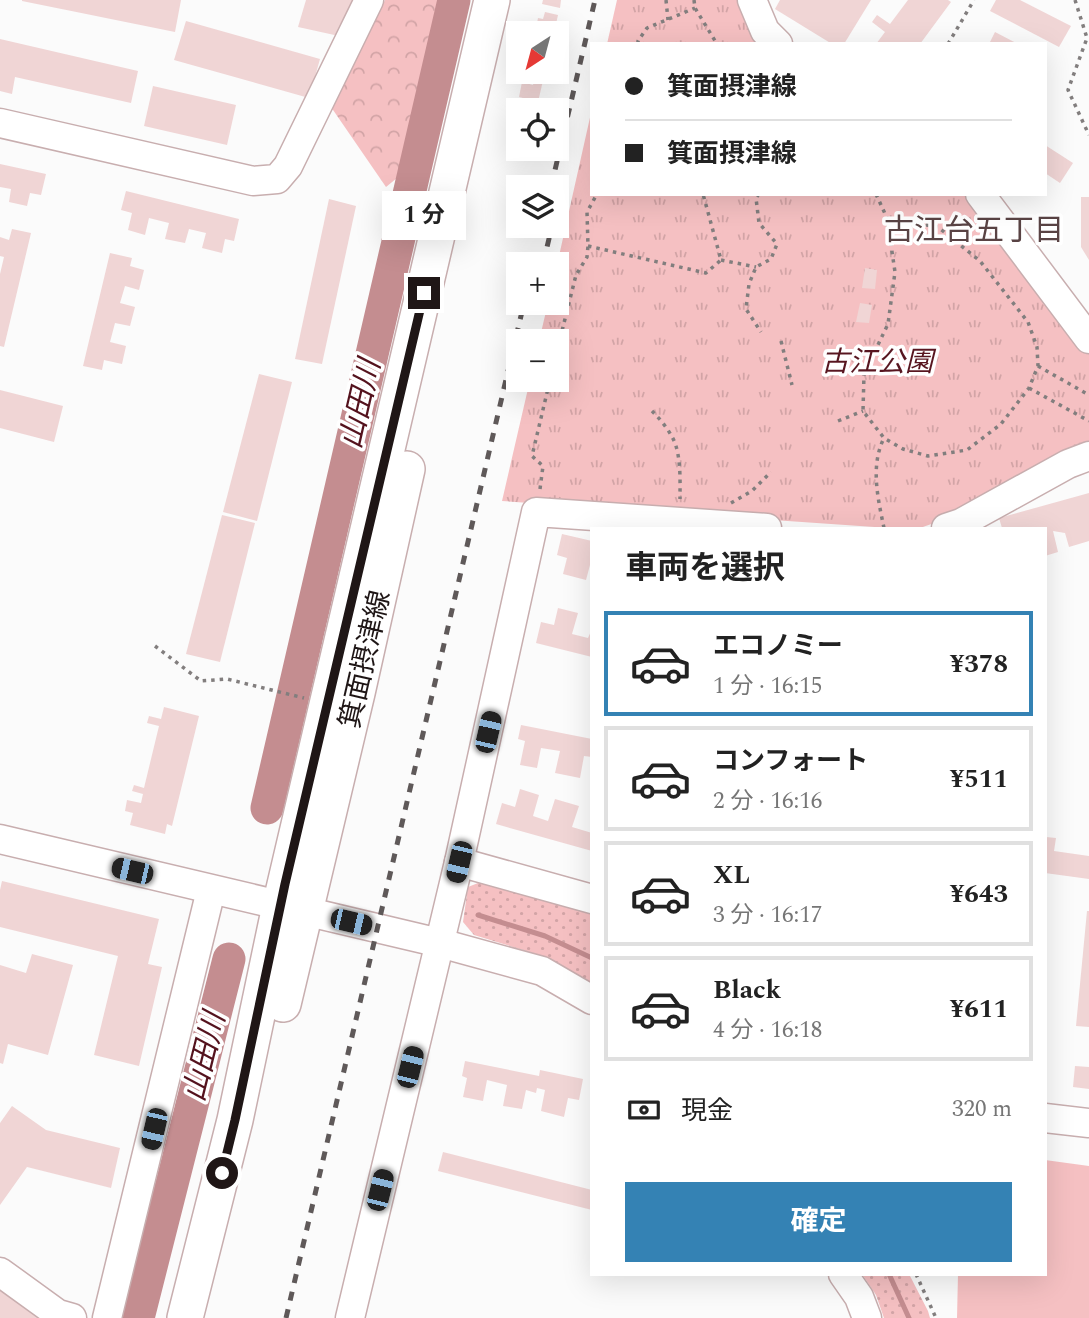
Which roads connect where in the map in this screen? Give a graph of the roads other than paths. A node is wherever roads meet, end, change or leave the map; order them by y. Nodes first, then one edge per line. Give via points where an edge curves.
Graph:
1 (369, 0) edge
2 (492, 0) edge
3 (516, 0) edge
4 (752, 0) edge
5 (776, 42) edge
6 (0, 124) edge
7 (982, 196) edge
8 (1089, 339) edge
9 (1089, 456) edge
10 (753, 527) edge
11 (949, 527) edge
12 (0, 839) edge
13 (459, 862) junction
14 (211, 890) junction
15 (590, 898) edge
16 (292, 908) junction
17 (440, 943) junction
18 (590, 999) edge
19 (1047, 1118) edge
20 (1089, 1123) edge
21 (0, 1272) edge
22 (844, 1276) edge
23 (72, 1318) edge
24 (107, 1318) edge
25 (185, 1318) edge
26 (210, 1318) edge
27 (350, 1318) edge
28 (867, 1318) edge

1 - 6 street via 288,166 277,179 253,181
2 - 16 main road, 箕面摂津線
3 - 16 main road, 箕面摂津線 via 357,693
4 - 5 street via 765,31
7 - 8 street
9 - 11 street
10 - 13 street via 536,512
12 - 14 street
13 - 15 street
13 - 17 street
14 - 16 street
14 - 24 street
16 - 17 street
16 - 25 main road, 箕面摂津線
16 - 26 main road, 箕面摂津線
17 - 18 street via 542,971
17 - 27 street
19 - 20 street
21 - 23 street via 58,1314
22 - 28 street

